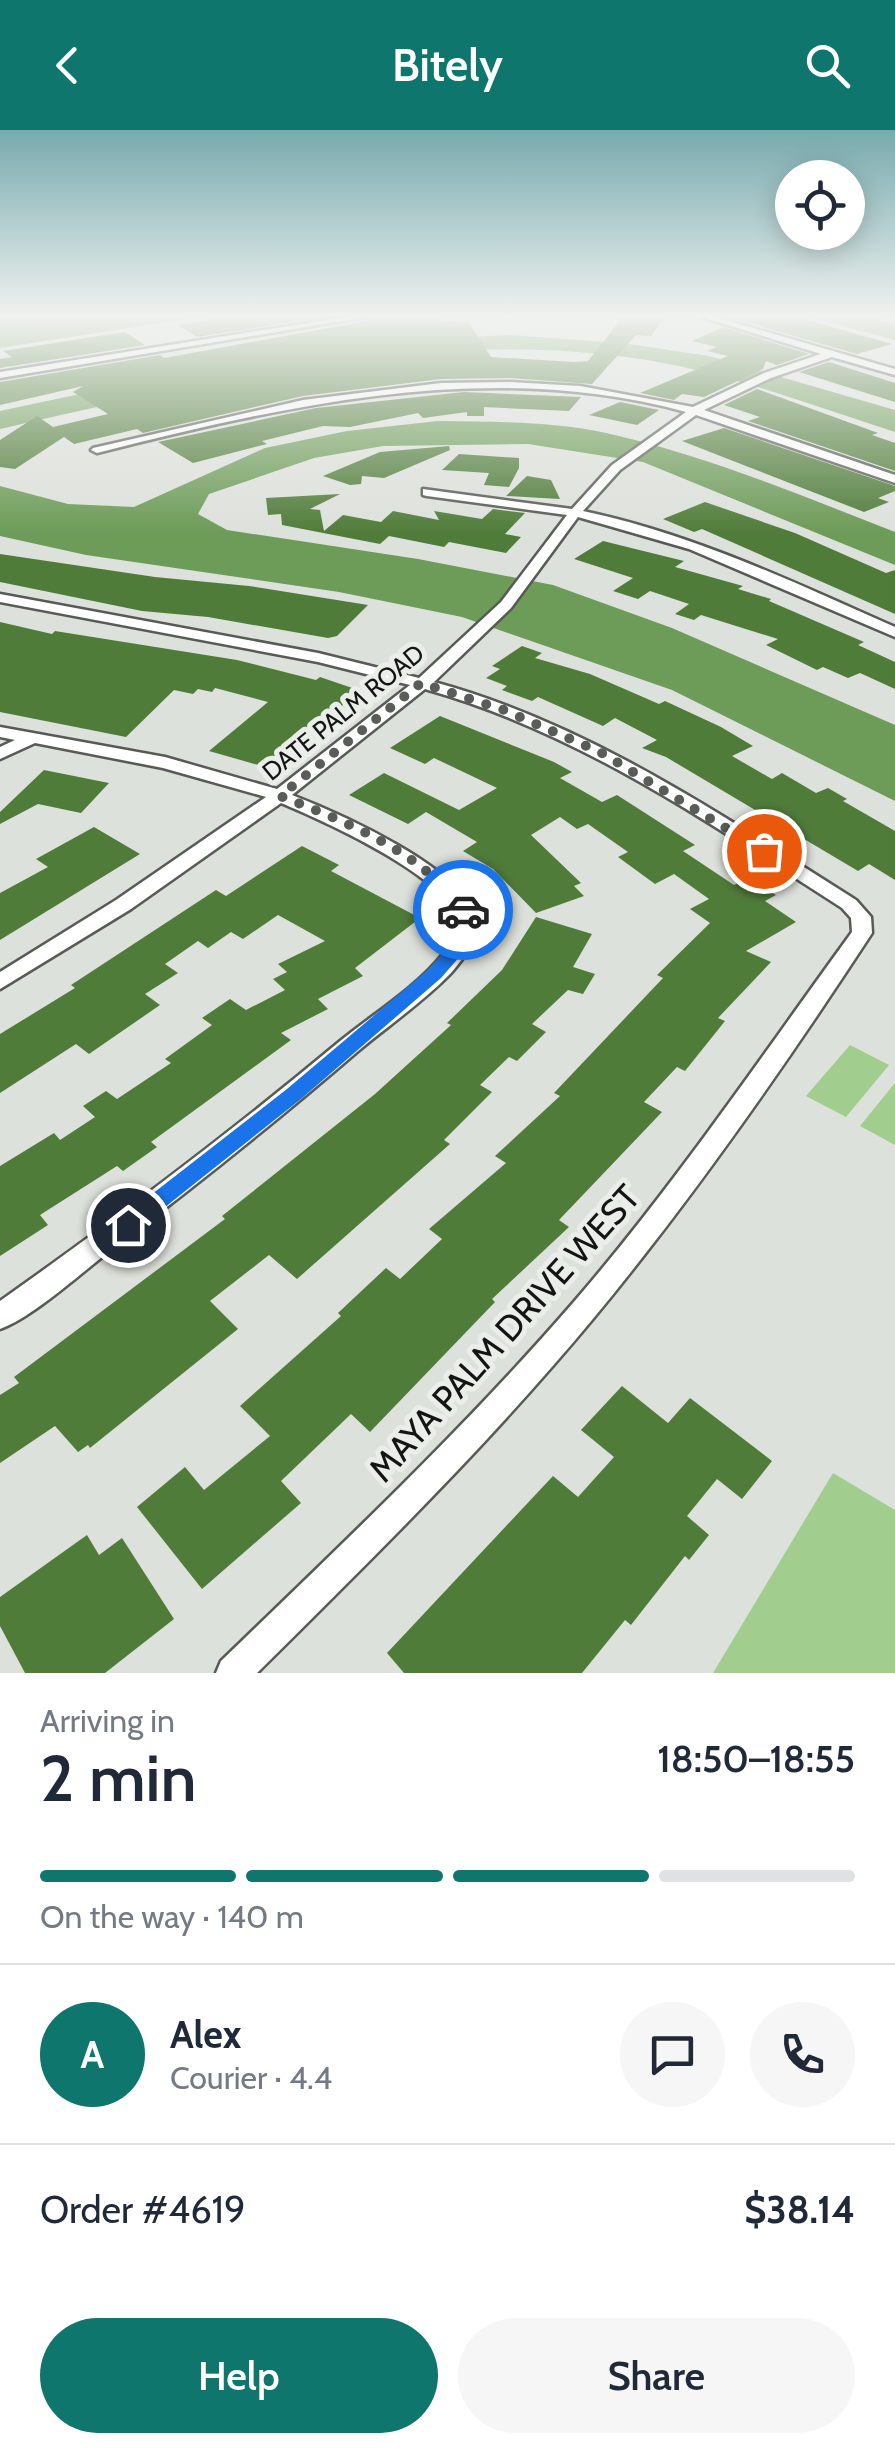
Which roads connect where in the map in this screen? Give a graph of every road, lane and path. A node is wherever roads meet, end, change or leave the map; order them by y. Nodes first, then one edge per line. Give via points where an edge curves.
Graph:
1 (385, 389) edge
2 (573, 389) edge
3 (741, 389) edge
4 (696, 411) junction
5 (97, 450) dead end
6 (895, 479) edge
7 (427, 492) dead end
8 (576, 513) junction
9 (0, 598) edge
10 (895, 633) edge
11 (421, 683) junction
12 (0, 732) edge
13 (33, 737) junction
14 (0, 754) edge
15 (280, 796) junction
16 (0, 982) edge
17 (0, 1318) edge
18 (233, 1673) edge

1 - 5 street via 233,416
2 - 4 street
3 - 4 street, DATE PALM ROAD
4 - 6 street
4 - 8 street, DATE PALM ROAD via 620,466
7 - 8 street
8 - 10 street via 691,545
8 - 11 street, DATE PALM ROAD via 510,603
9 - 11 street via 288,649
11 - 15 street, DATE PALM ROAD
11 - 18 street, MAYA PALM DRIVE WEST via 600,752 849,904 861,917 862,933 679,1191 581,1314 427,1482
12 - 13 street
13 - 14 street
13 - 15 street via 181,764
15 - 16 street, DATE PALM ROAD
15 - 17 street via 362,832 436,880 464,910 459,947 264,1118

